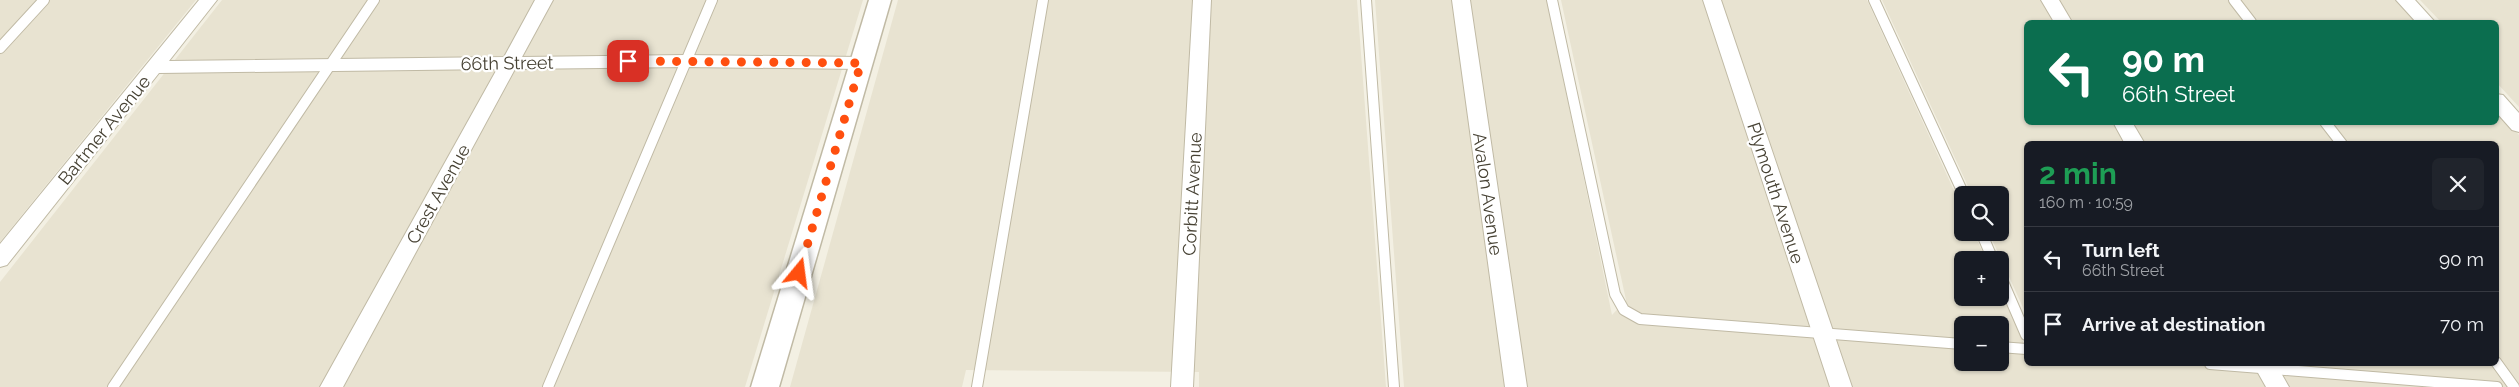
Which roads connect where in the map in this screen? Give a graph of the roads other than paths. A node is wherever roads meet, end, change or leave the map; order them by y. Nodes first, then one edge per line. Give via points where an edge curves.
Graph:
1 (44, 0) edge
2 (208, 0) edge
3 (374, 0) edge
4 (544, 0) edge
5 (712, 0) edge
6 (880, 0) edge
7 (1042, 0) edge
8 (1202, 0) edge
9 (1366, 0) edge
10 (1461, 0) edge
11 (1552, 0) edge
12 (1712, 0) edge
13 (1874, 0) edge
14 (2050, 0) edge
15 (2234, 0) edge
16 (2405, 0) edge
17 (2062, 20) edge
18 (2249, 20) edge
19 (2424, 20) edge
20 (0, 48) edge
21 (687, 61) junction
22 (510, 62) junction
23 (861, 63) junction
24 (154, 67) junction
25 (329, 67) junction
26 (2499, 103) edge
27 (2124, 125) edge
28 (2328, 125) edge
29 (2519, 125) edge
30 (2133, 141) edge
31 (2340, 141) edge
32 (1960, 186) edge
33 (0, 259) edge
34 (2009, 297) edge
35 (2024, 331) edge
36 (1823, 334) junction
37 (1954, 343) edge
38 (2009, 348) edge
39 (2024, 349) edge
40 (2223, 366) edge
41 (2499, 366) edge
42 (2269, 373) edge
43 (113, 387) edge
44 (331, 387) edge
45 (548, 387) edge
46 (765, 387) edge
47 (977, 387) edge
48 (1182, 387) edge
49 (1394, 387) edge
50 (1516, 387) edge
51 (1841, 387) edge
52 (2498, 387) edge
53 (2514, 387) edge

1 - 20 lane
2 - 24 street, Bartmer Avenue
3 - 25 lane
4 - 22 street, Crest Avenue
5 - 21 lane
6 - 23 street
7 - 47 lane
8 - 48 street, Corbitt Avenue
9 - 49 lane
10 - 50 street, Avalon Avenue
11 - 36 lane via 1619,305 1627,314 1640,319
12 - 36 street, Plymouth Avenue
13 - 32 lane
14 - 17 street
15 - 18 lane
16 - 19 street
21 - 22 street, 66th Street
21 - 23 street, 66th Street
21 - 45 lane
22 - 25 street, 66th Street
22 - 44 street, Crest Avenue
23 - 46 street
24 - 25 street, 66th Street
24 - 33 street, Bartmer Avenue
25 - 43 lane
26 - 29 street
27 - 30 street
28 - 31 lane
34 - 35 lane
36 - 37 lane
36 - 51 street, Plymouth Avenue
38 - 39 lane
40 - 42 lane
41 - 53 lane
42 - 52 lane

